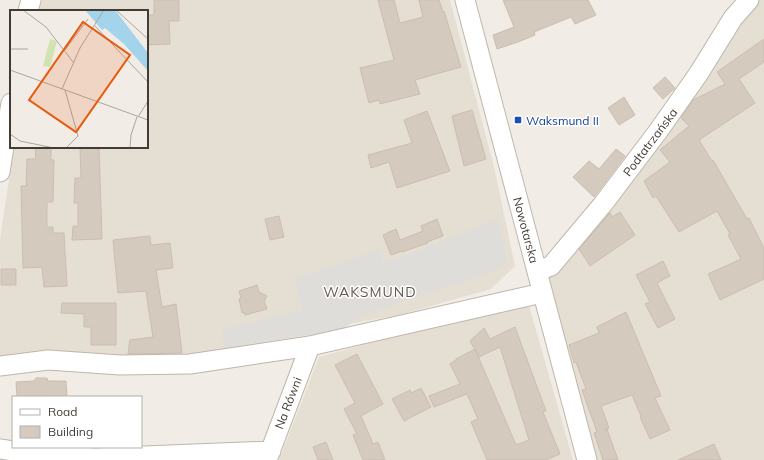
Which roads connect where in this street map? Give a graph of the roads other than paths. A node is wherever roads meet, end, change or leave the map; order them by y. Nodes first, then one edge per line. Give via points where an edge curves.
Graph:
1 (31, 0) edge
2 (465, 0) edge
3 (749, 0) edge
4 (28, 10) edge
5 (10, 109) edge
6 (0, 172) edge
7 (537, 271) junction
8 (542, 293) junction
9 (310, 346) junction
10 (0, 366) edge
11 (0, 449) edge
12 (269, 456) edge
13 (587, 460) edge

1 - 4 street
2 - 7 street, Nowotarska
3 - 7 street, Podtatrzańska via 734,18 700,73 603,204 551,266
5 - 6 street
7 - 8 street, Nowotarska
8 - 9 street
8 - 13 street, Nowotarska
9 - 10 street via 190,364 120,365 48,360
9 - 12 street, Na Równi
11 - 12 street via 94,458

